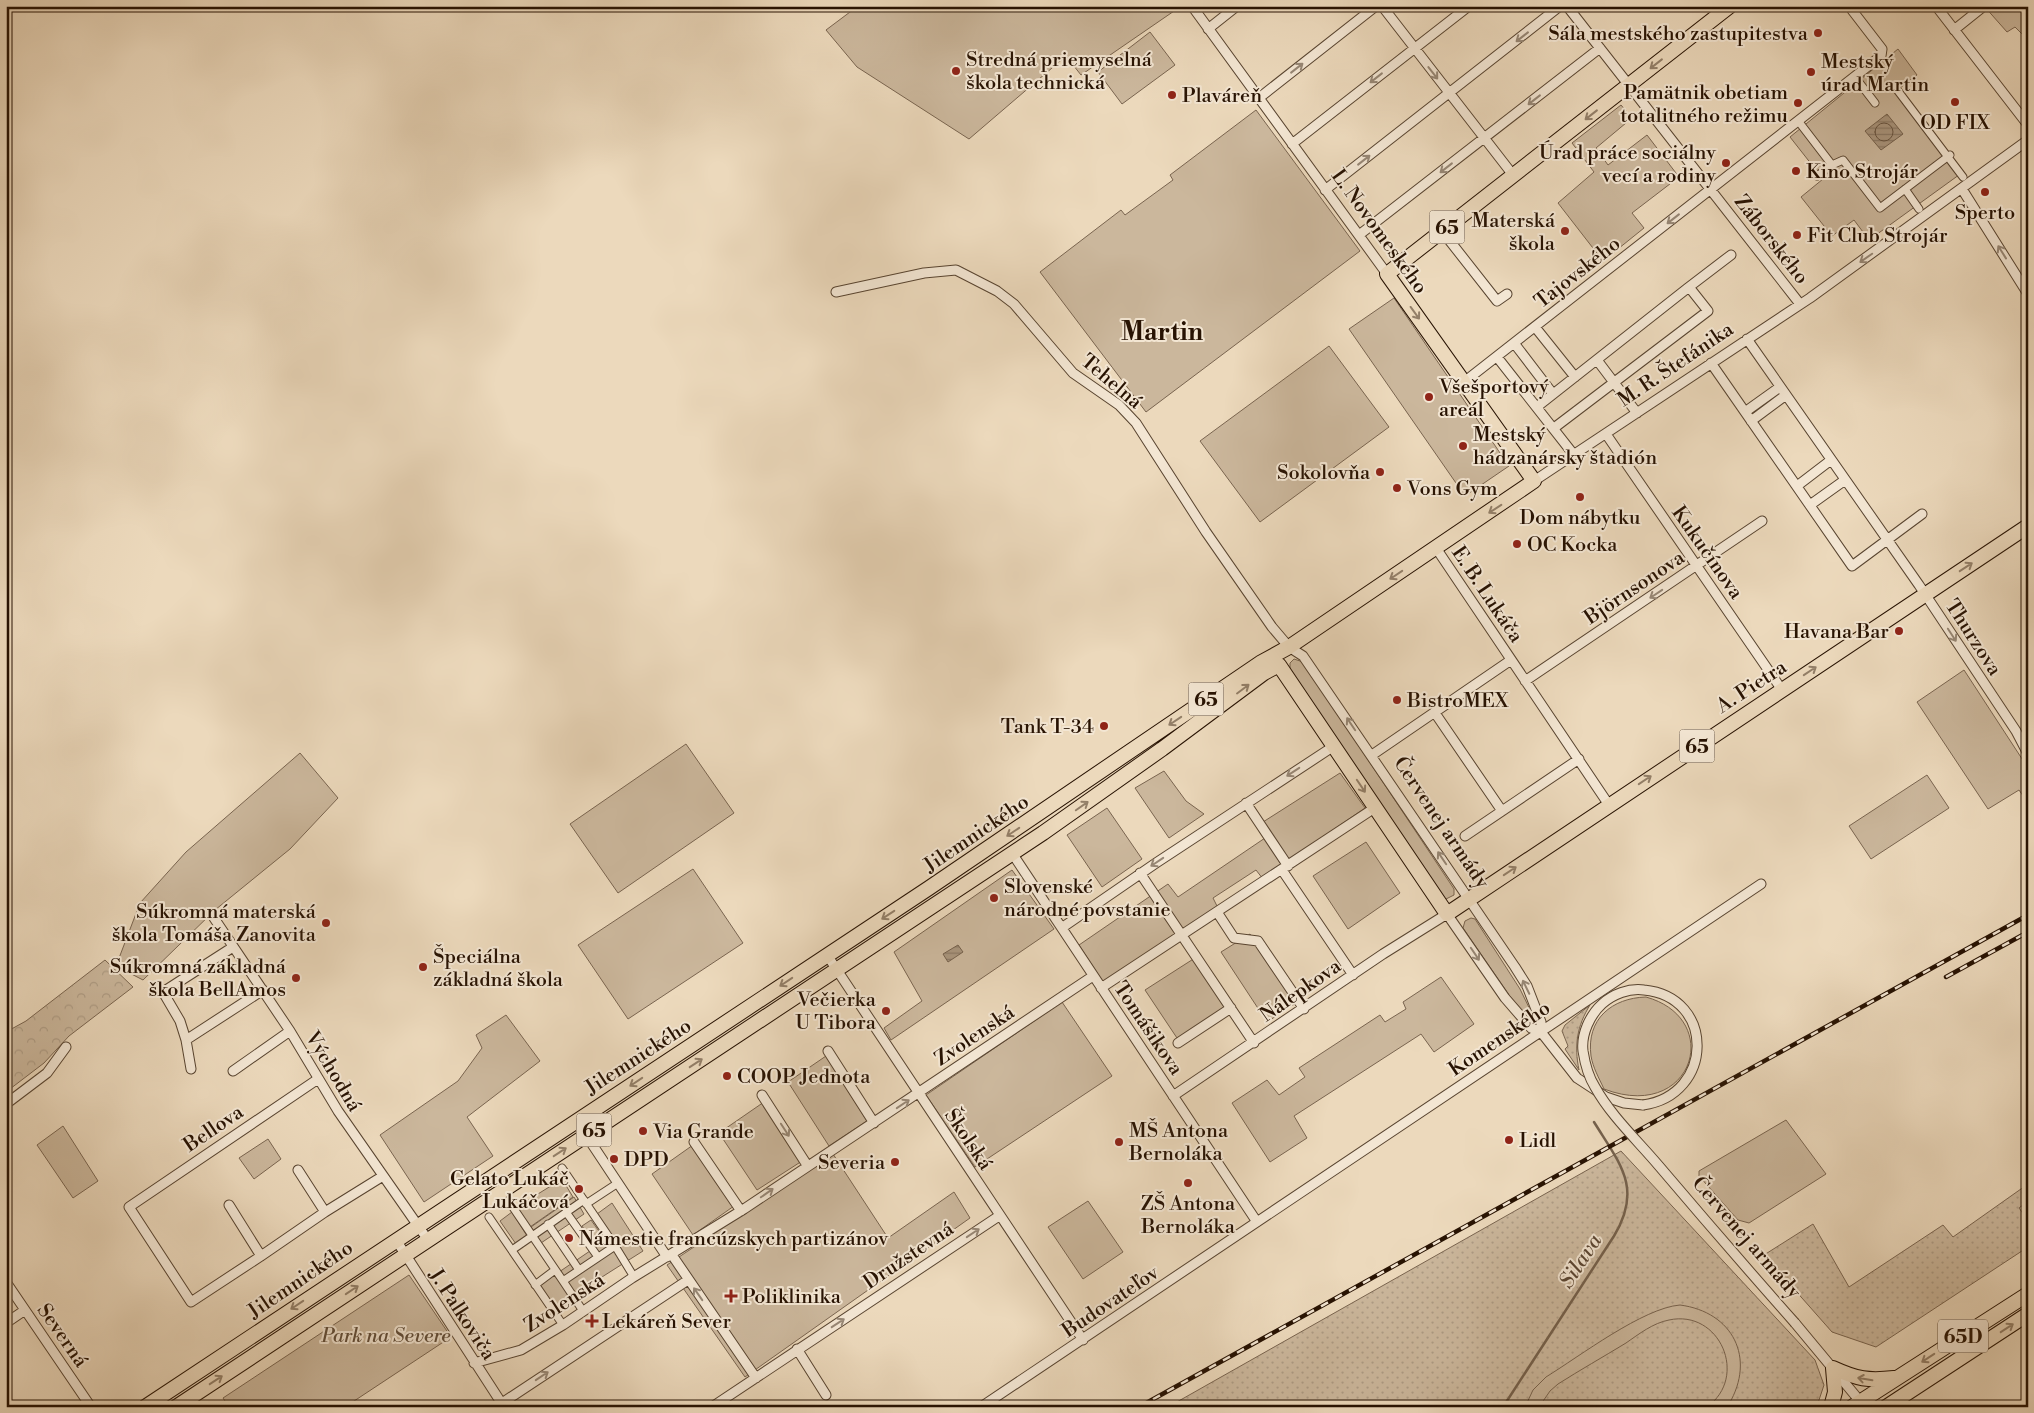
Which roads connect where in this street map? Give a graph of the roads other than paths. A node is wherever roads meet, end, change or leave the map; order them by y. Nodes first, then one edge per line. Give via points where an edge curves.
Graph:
1 (1192, 6) edge
2 (1237, 6) edge
3 (1376, 6) edge
4 (1382, 6) edge
5 (1468, 6) edge
6 (1560, 6) edge
7 (1567, 6) edge
8 (1730, 6) edge
9 (1936, 6) edge
10 (1984, 6) edge
11 (1852, 10) dead end
12 (1208, 29) junction
13 (1954, 30) junction
14 (1415, 48) junction
15 (1600, 48) junction
16 (1855, 77) junction
17 (1629, 85) junction
18 (1895, 87) dead end
19 (1450, 94) junction
20 (1259, 98) junction
21 (1875, 103) dead end
22 (1799, 122) junction
23 (2028, 125) edge
24 (1484, 139) junction
25 (2028, 140) edge
26 (1292, 144) junction
27 (1949, 156) junction
28 (1832, 165) junction
29 (1513, 176) junction
30 (1817, 176) dead end
31 (1963, 177) dead end
32 (1712, 189) junction
33 (1905, 189) junction
34 (1962, 189) junction
35 (1326, 190) junction
36 (1919, 209) dead end
37 (1442, 231) junction
38 (1359, 234) junction
39 (1732, 255) dead end
40 (1387, 274) junction
41 (1690, 287) junction
42 (836, 292) dead end
43 (1507, 294) dead end
44 (2028, 294) edge
45 (1800, 304) junction
46 (1535, 327) junction
47 (1747, 340) junction
48 (1514, 343) junction
49 (1497, 357) junction
50 (1596, 360) junction
51 (1711, 363) junction
52 (1575, 377) junction
53 (1464, 382) junction
54 (1615, 384) junction
55 (1780, 387) junction
56 (1553, 394) junction
57 (1786, 395) junction
58 (1538, 406) junction
59 (1745, 412) junction
60 (1637, 413) junction
61 (1751, 421) junction
62 (1554, 428) junction
63 (1606, 434) junction
64 (1574, 455) junction
65 (1831, 460) junction
66 (1845, 480) junction
67 (1534, 481) junction
68 (1796, 486) junction
69 (1810, 505) junction
70 (1922, 514) dead end
71 (1762, 521) dead end
72 (2028, 526) edge
73 (1888, 540) junction
74 (1436, 548) junction
75 (1696, 567) junction
76 (1925, 594) junction
77 (1289, 647) junction
78 (1511, 660) junction
79 (1279, 665) junction
80 (1525, 681) junction
81 (1782, 690) junction
82 (1435, 713) junction
83 (2024, 736) edge
84 (1334, 746) junction
85 (2028, 754) edge
86 (1372, 755) junction
87 (1578, 759) junction
88 (1246, 803) junction
89 (1054, 805) junction
90 (1609, 805) junction
91 (1374, 806) junction
92 (1502, 811) junction
93 (1064, 819) junction
94 (1465, 836) dead end
95 (1012, 853) junction
96 (1285, 868) junction
97 (1140, 874) junction
98 (1761, 884) dead end
99 (1470, 898) junction
100 (1217, 912) junction
101 (1447, 914) junction
102 (214, 918) dead end
103 (1063, 927) junction
104 (1181, 936) junction
105 (234, 947) junction
106 (827, 955) junction
107 (836, 970) junction
108 (1353, 974) junction
109 (1093, 976) junction
110 (1101, 988) junction
111 (262, 990) junction
112 (1231, 1008) junction
113 (1304, 1009) junction
114 (290, 1031) junction
115 (1541, 1032) junction
116 (186, 1040) junction
117 (1178, 1042) dead end
118 (1254, 1043) junction
119 (66, 1047) dead end
120 (828, 1050) dead end
121 (191, 1069) dead end
122 (233, 1072) dead end
123 (318, 1079) junction
124 (918, 1094) junction
125 (762, 1096) dead end
126 (1173, 1096) junction
127 (6, 1104) edge
128 (874, 1123) junction
129 (586, 1136) junction
130 (694, 1142) dead end
131 (808, 1165) junction
132 (562, 1168) dead end
133 (298, 1170) dead end
134 (383, 1176) junction
135 (618, 1183) junction
136 (585, 1202) junction
137 (510, 1203) dead end
138 (229, 1205) dead end
139 (741, 1211) junction
140 (326, 1212) junction
141 (566, 1212) junction
142 (999, 1216) junction
143 (488, 1217) dead end
144 (1257, 1222) junction
145 (548, 1224) junction
146 (418, 1226) junction
147 (532, 1236) junction
148 (396, 1240) junction
149 (428, 1240) junction
150 (615, 1246) junction
151 (512, 1250) junction
152 (406, 1255) junction
153 (261, 1256) junction
154 (669, 1256) junction
155 (598, 1257) junction
156 (555, 1270) junction
157 (579, 1270) junction
158 (634, 1277) junction
159 (688, 1280) junction
160 (563, 1281) junction
161 (6, 1282) edge
162 (535, 1285) junction
163 (2028, 1294) edge
164 (25, 1310) junction
165 (583, 1311) junction
166 (2028, 1314) edge
167 (6, 1323) edge
168 (563, 1325) junction
169 (1083, 1340) junction
170 (797, 1350) junction
171 (474, 1362) junction
172 (1833, 1368) junction
173 (756, 1378) junction
174 (1898, 1378) junction
175 (1922, 1383) junction
176 (826, 1395) dead end
177 (503, 1405) edge
178 (1859, 1405) edge
179 (91, 1407) edge
180 (145, 1407) edge
181 (176, 1407) edge
182 (712, 1407) edge
183 (981, 1407) edge
184 (1831, 1407) edge
185 (1886, 1407) edge
186 (1904, 1407) edge

1 - 12 street, L. Novomeského
2 - 12 street
20 -> 3 street
4 - 14 street
5 - 14 street
6 -> 19 street
7 - 15 street, Záborského
8 -> 17 main road, 65
9 - 13 street
10 - 13 street
11 - 16 street, Tajovského via 1882,50 1881,56
12 - 20 street, L. Novomeského
13 - 23 street
14 -> 19 street
14 -> 26 street
15 - 17 street, Záborského
15 -> 24 street
16 - 21 street
16 - 22 street, Tajovského
17 -> 29 main road, 65
17 - 32 street, Záborského
18 - 27 street
19 - 24 street
35 -> 19 street
20 - 26 street, L. Novomeského
22 - 28 street
22 - 32 street, Tajovského
24 - 29 street
24 -> 38 street
25 - 34 street, M. R. Štefánika
26 - 35 street, L. Novomeského
27 - 31 street
27 - 33 street
28 - 30 street
28 - 33 street via 1843,160 1880,208
29 - 37 main road, 65
32 - 45 street, Záborského
32 -> 46 street, Tajovského
33 - 36 street
44 -> 34 street
34 -> 45 street, M. R. Štefánika
35 - 38 street, L. Novomeského
37 - 40 main road, 65
37 - 43 street via 1497,301
38 - 40 street, L. Novomeského
39 - 41 street
40 -> 53 main road, L. Novomeského
41 - 50 street
41 - 54 street via 1708,311
42 - 77 street, Tehelná via 924,272 956,270 997,291 1014,304 1073,373 1119,405 1136,423 1206,532
45 - 47 street, M. R. Štefánika
46 - 48 street, Tajovského
46 - 52 street
47 - 51 street, M. R. Štefánika
47 - 55 street, Thurzova
48 - 49 street, Tajovského
48 - 56 street
49 - 53 street, Tajovského
49 - 58 street via 1534,406
50 - 52 street
50 - 54 street
51 - 59 street
51 - 60 street, M. R. Štefánika
52 - 56 street
53 - 67 main road, L. Novomeského
54 - 60 street
54 - 62 street
55 - 57 street, Thurzova
55 - 59 street
56 - 58 street
57 - 61 street
57 - 65 street, Thurzova
58 - 62 street
59 - 61 street
60 - 63 street, M. R. Štefánika
61 - 68 street
62 - 64 street
63 - 64 street, M. R. Štefánika
63 - 75 street, Kukučínova
64 - 67 street, M. R. Štefánika
65 - 66 street, Thurzova
65 - 68 street
66 - 69 street
66 - 73 street, Thurzova
67 -> 74 main road, M. R. Štefánika / 65
68 - 69 street
69 - 73 street via 1852,566
70 - 73 street
71 - 75 street, Björnsonova
76 -> 72 main road, A. Pietra / 65
73 - 76 street, Thurzova
74 -> 77 main road, M. R. Štefánika / 65
74 - 78 street, E. B. Lukáča
75 -> 80 street, Björnsonova
75 - 81 street, Kukučínova
81 -> 76 main road, A. Pietra / 65
76 -> 83 street, Thurzova
77 - 79 main road
86 -> 77 street, Červenej armády via 1304,656
77 -> 89 main road, Jilemnického / 65 via 1260,663
78 - 80 street, E. B. Lukáča
78 - 82 street, E. B. Lukáča
79 - 84 main road, Červenej armády
93 -> 79 main road, Jilemnického / 65
80 - 87 street, E. B. Lukáča
90 -> 81 main road, A. Pietra / 65
82 - 86 street, E. B. Lukáča
82 - 92 street
83 - 85 street, Thurzova
84 -> 88 street
84 -> 91 main road, Červenej armády
99 -> 86 street, Červenej armády
87 - 90 street, E. B. Lukáča
87 - 92 street
88 - 96 street
88 -> 97 street
89 - 93 street, Jilemnického
89 -> 106 main road, Jilemnického / 65
99 -> 90 main road, A. Pietra / 65
91 - 96 street
91 - 101 main road, Červenej armády
92 - 94 street
93 - 95 main road, Jilemnického / 65
95 - 103 street, Tomášikova
95 - 107 main road, Jilemnického / 65
96 - 100 street
96 - 108 street
97 - 103 street
97 - 104 street
98 - 115 street, Komenského
99 - 101 main road, A. Pietra / 65
115 -> 99 street, Červenej armády via 1541,1022 1526,986
100 - 104 street
100 - 113 street via 1234,938 1258,941
101 - 108 street, Nálepkova
101 -> 115 street, Červenej armády via 1505,998 1531,1028
102 - 105 street, Východná
103 - 109 street, Tomášikova
104 - 110 street
104 - 112 street
105 - 111 street, Východná
105 - 116 street via 164,992
106 - 107 street, Školská
106 -> 146 main road, Jilemnického / 65
107 - 124 street, Školská
129 -> 107 main road, Jilemnického / 65
108 - 113 street, Nálepkova
109 - 110 street, Tomášikova
109 - 124 street, Zvolenská
110 - 126 street, Tomášikova
111 - 114 street, Východná
111 - 116 street
112 - 117 street
112 - 118 street
113 - 118 street, Nálepkova
114 - 122 street
114 - 123 street, Východná
115 - 144 street, Komenského
115 - 172 street, Červenej armády, bridge via 1586,1086 1614,1100 1643,1105 1660,1101 1679,1089 1694,1068 1698,1050 1695,1028 1683,1008 1665,995 1641,989 1611,997 1596,1011 1585,1032 1583,1048 1594,1085 1632,1134
116 - 121 street
118 - 126 street, Nálepkova
119 - 127 street via 47,1073
120 - 128 street
123 - 134 street, Východná
123 - 153 street, Bellova via 128,1206 191,1302
128 -> 124 street, Zvolenská
124 - 142 street, Školská
125 -> 131 street
126 - 144 street, Tomášikova
128 - 131 street, Zvolenská
129 - 135 street
149 -> 129 main road, Jilemnického / 65
130 - 139 street
139 -> 131 street, Zvolenská
132 - 136 street
133 - 140 street
134 - 140 street
134 - 146 street, Východná
135 - 136 street
135 - 154 street
136 - 141 street
136 - 150 street
137 - 147 street
138 - 153 street
139 - 154 street, Zvolenská
140 - 153 street
141 - 145 street
141 - 155 street
142 - 169 street, Školská
170 -> 142 street, Družstevná
143 - 151 street
144 - 169 street, Budovateľov
145 - 147 street
145 - 157 street
146 - 148 main road, Jilemnického / 65
146 - 149 street, Východná
147 - 151 street
147 - 156 street
148 - 152 street, J. Palkoviča
148 -> 180 main road, Jilemnického / 65
149 - 152 main road, Jilemnického / 65
150 - 155 street
150 - 158 street
151 - 162 street
152 - 171 street, J. Palkoviča
181 -> 152 main road, Jilemnického / 65
154 - 158 street, Zvolenská
154 - 159 street
155 - 157 street
156 - 160 street
156 - 162 street
157 - 160 street
158 - 165 street, Zvolenská
173 -> 159 street
177 -> 159 street
160 - 165 street
161 - 164 street, Severná
162 - 168 street
163 -> 174 main road, 65D
164 - 167 street
164 - 179 street, Severná
165 - 168 street, Zvolenská
175 -> 166 main road, 65D
168 - 171 street, Zvolenská via 521,1350
169 - 183 street, Budovateľov
170 - 173 street, Družstevná
170 - 176 street
171 - 177 street, J. Palkoviča
174 -> 172 main road via 1871,1381
172 - 178 street, Červenej armády
172 - 184 main road via 1835,1392
173 - 182 street, Družstevná
174 - 178 main road, 65D
175 - 185 main road, 65D
175 - 186 main road

